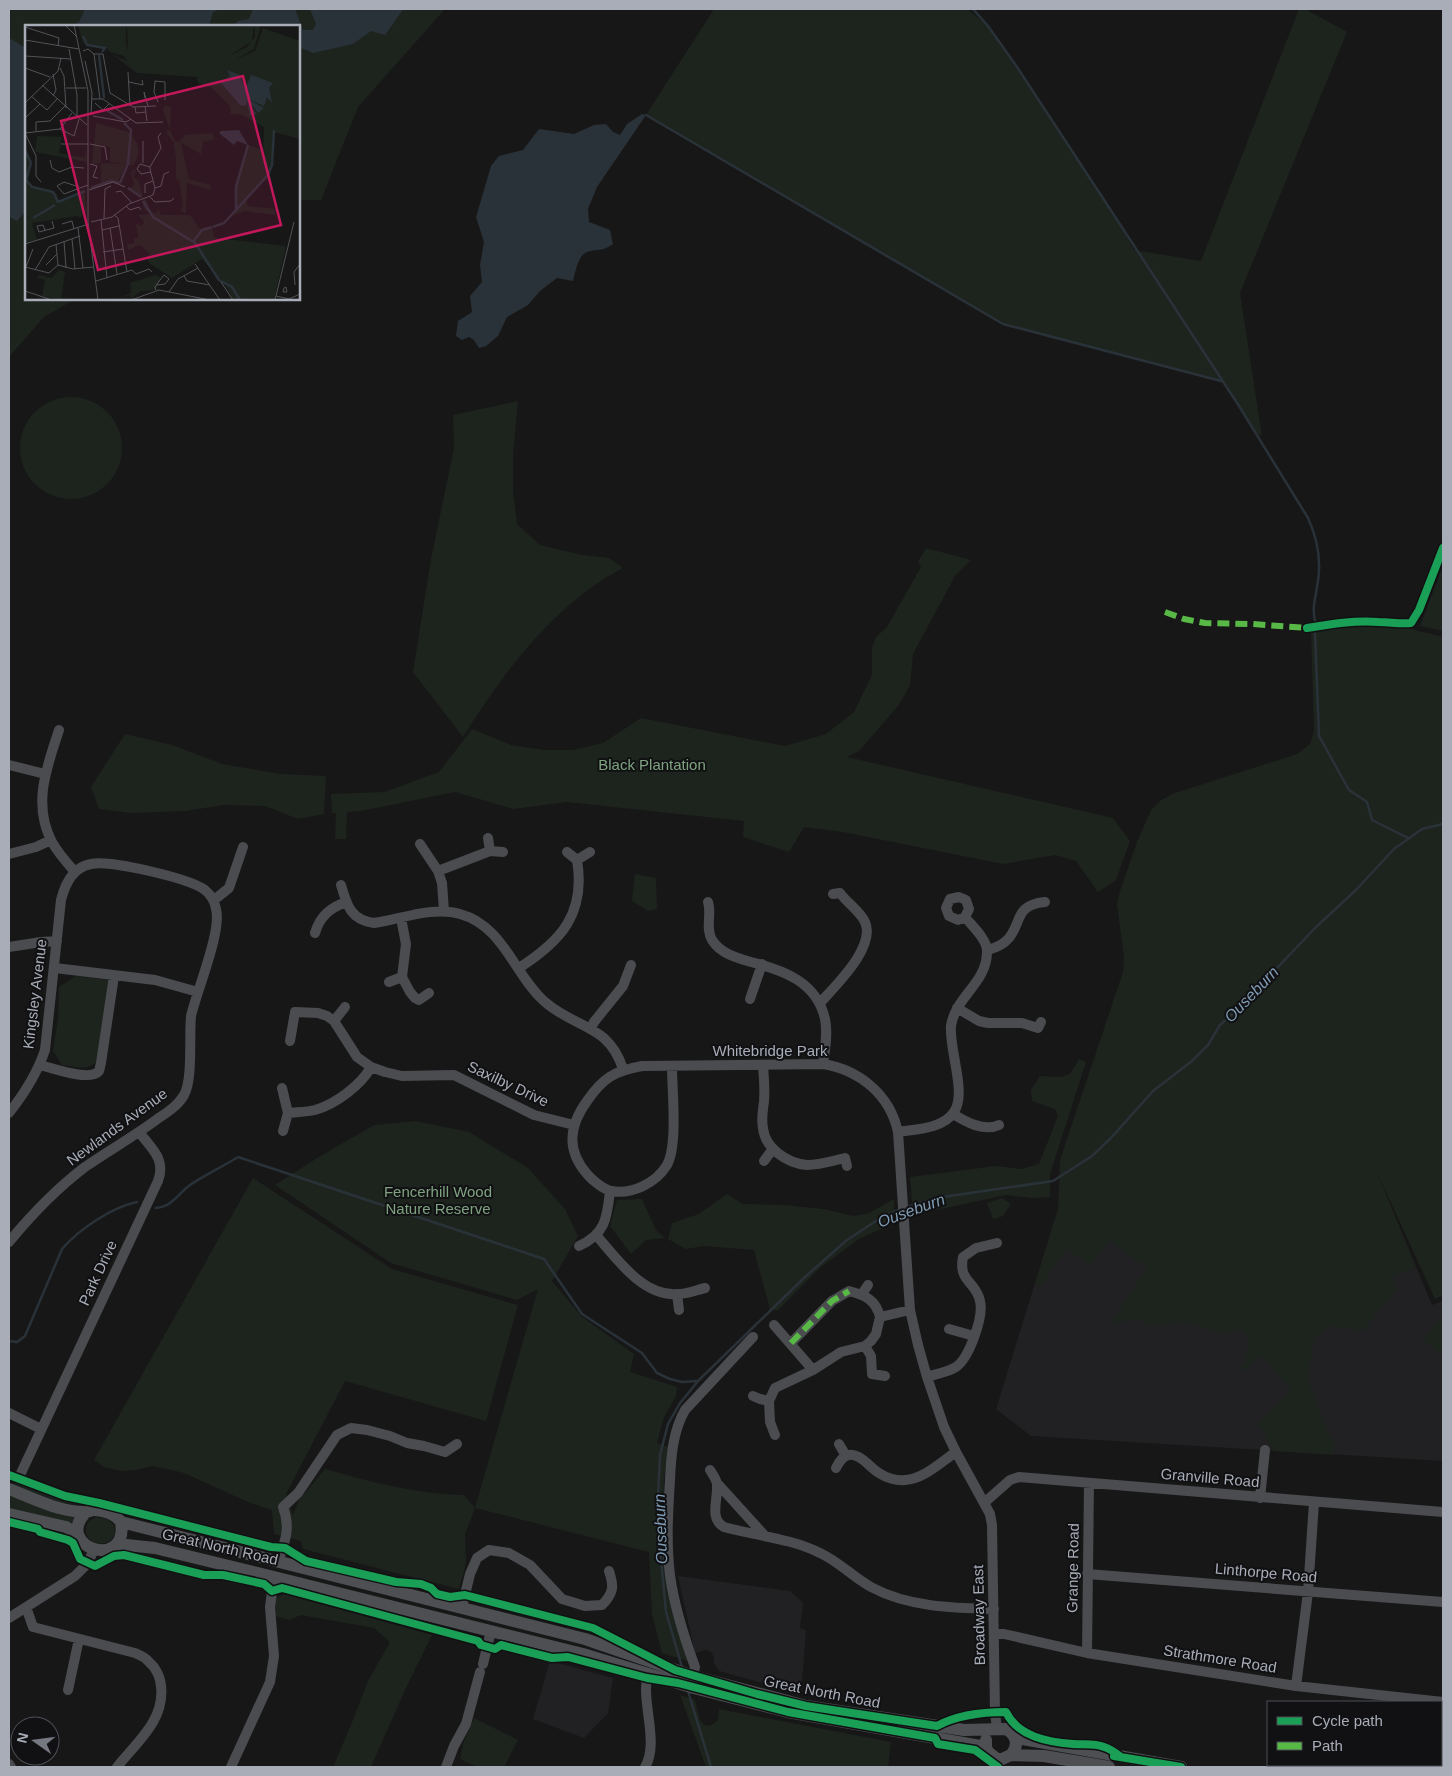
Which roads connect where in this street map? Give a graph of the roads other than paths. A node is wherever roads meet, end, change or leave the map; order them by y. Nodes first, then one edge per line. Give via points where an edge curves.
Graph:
1 (59, 730) dead end
2 (9, 765) edge
3 (45, 774) junction
4 (488, 838) dead end
5 (51, 840) junction
6 (420, 844) dead end
7 (243, 847) dead end
8 (490, 851) junction
9 (503, 852) dead end
10 (567, 852) dead end
11 (590, 852) dead end
12 (9, 854) edge
13 (577, 860) junction
14 (438, 871) junction
15 (75, 872) junction
16 (341, 885) dead end
17 (840, 891) dead end
18 (214, 900) junction
19 (346, 902) junction
20 (1045, 902) dead end
21 (711, 906) dead end
22 (444, 911) junction
23 (965, 917) dead end
24 (401, 918) junction
25 (315, 933) dead end
26 (57, 941) junction
27 (9, 947) edge
28 (988, 950) junction
29 (762, 964) junction
30 (631, 965) dead end
31 (55, 968) junction
32 (519, 968) junction
33 (114, 976) junction
34 (402, 977) junction
35 (389, 982) dead end
36 (198, 992) junction
37 (429, 993) dead end
38 (750, 998) dead end
39 (820, 1003) junction
40 (345, 1008) dead end
41 (957, 1008) junction
42 (334, 1021) junction
43 (590, 1028) junction
44 (1039, 1028) dead end
45 (290, 1041) dead end
46 (823, 1064) junction
47 (40, 1065) junction
48 (672, 1066) junction
49 (763, 1066) junction
50 (371, 1067) junction
51 (623, 1069) junction
52 (282, 1088) dead end
53 (12, 1102) edge
54 (9, 1113) edge
55 (288, 1113) junction
56 (953, 1114) junction
57 (574, 1125) junction
58 (999, 1125) dead end
59 (283, 1131) dead end
60 (139, 1132) junction
61 (898, 1132) junction
62 (772, 1150) junction
63 (846, 1159) dead end
64 (764, 1161) dead end
65 (610, 1191) junction
66 (596, 1235) junction
67 (9, 1242) edge
68 (997, 1243) dead end
69 (579, 1246) dead end
70 (868, 1285) dead end
71 (705, 1288) dead end
72 (677, 1294) junction
73 (862, 1294) junction
74 (679, 1310) dead end
75 (910, 1310) junction
76 (880, 1317) junction
77 (774, 1326) dead end
78 (949, 1329) dead end
79 (753, 1336) dead end
80 (974, 1336) junction
81 (791, 1343) junction
82 (866, 1346) junction
83 (813, 1370) junction
84 (884, 1376) dead end
85 (927, 1377) junction
86 (753, 1396) dead end
87 (769, 1401) junction
88 (9, 1413) edge
89 (41, 1429) junction
90 (775, 1435) dead end
91 (457, 1444) dead end
92 (839, 1444) dead end
93 (1265, 1450) dead end
94 (956, 1452) junction
95 (846, 1456) junction
96 (836, 1468) dead end
97 (710, 1470) dead end
98 (21, 1473) dead end
99 (717, 1483) junction
100 (1089, 1483) junction
101 (9, 1489) edge
102 (1260, 1498) junction
103 (1314, 1502) junction
104 (984, 1503) junction
105 (1443, 1512) edge
106 (86, 1513) junction
107 (9, 1514) edge
108 (121, 1522) junction
109 (78, 1535) junction
110 (765, 1536) junction
111 (117, 1544) junction
112 (94, 1549) junction
113 (278, 1562) junction
114 (608, 1570) dead end
115 (1087, 1574) junction
116 (274, 1577) junction
117 (1308, 1592) junction
118 (1443, 1602) edge
119 (26, 1607) junction
120 (462, 1607) junction
121 (994, 1609) junction
122 (9, 1618) edge
123 (491, 1631) junction
124 (994, 1634) junction
125 (79, 1638) junction
126 (1088, 1653) junction
127 (648, 1673) junction
128 (693, 1682) junction
129 (1296, 1686) junction
130 (68, 1690) dead end
131 (1434, 1701) edge
132 (995, 1729) junction
133 (1016, 1738) junction
134 (986, 1747) junction
135 (1010, 1760) edge
136 (9, 1764) edge
137 (646, 1766) edge
138 (11, 1767) edge
139 (117, 1767) edge
140 (231, 1767) edge
141 (446, 1767) edge
142 (1109, 1767) edge
143 (1181, 1767) edge

1 - 3 street
2 - 3 street
3 - 5 street via 41,794
4 - 8 street
5 - 12 street via 36,848
5 - 15 street
6 - 14 street
7 - 18 street via 229,888
8 - 9 street
8 - 14 street
10 - 13 street
11 - 13 street
13 - 32 street via 580,876 572,917 551,945
14 - 22 street
15 - 18 street via 89,864 118,865 195,884
15 - 26 street, Kingsley Avenue via 68,878 62,894
16 - 19 street
17 - 39 street via 862,916 868,930 867,941
18 - 36 street, Newlands Avenue via 218,921
19 - 24 street via 356,918 364,922
19 - 25 street via 322,917
20 - 28 street via 1034,903 1025,909 1006,941
21 - 29 street via 708,926 712,940 737,958
22 - 24 street
22 - 32 street via 476,921 503,944
23 - 28 street
24 - 34 street via 406,944
26 - 27 street
26 - 31 street, Kingsley Avenue
28 - 41 street via 984,971
29 - 38 street
29 - 39 street via 793,976
30 - 43 street via 623,986
31 - 33 street
31 - 47 street, Kingsley Avenue via 48,1037
32 - 43 street via 545,1002 560,1014
33 - 36 street via 155,980
33 - 47 street via 98,1071 91,1076 81,1075
34 - 35 street
34 - 37 street via 415,998 422,999
36 - 60 street, Newlands Avenue via 189,1030 189,1077 185,1095 178,1104
39 - 46 street via 826,1020
40 - 42 street
41 - 44 street via 979,1021 1013,1022
41 - 56 street via 951,1026 959,1093
42 - 45 street via 318,1013 295,1012
42 - 50 street via 357,1057
43 - 51 street via 614,1047
46 - 49 street, Whitebridge Park
46 - 61 street, Whitebridge Park via 850,1071 871,1085 888,1105
47 - 53 street, Kingsley Avenue via 32,1080
48 - 49 street, Whitebridge Park
48 - 51 street
48 - 65 street via 673,1144 667,1165 652,1181 632,1191
49 - 62 street via 763,1128
50 - 55 street via 359,1083 326,1105 315,1110
50 - 57 street, Saxilby Drive via 402,1076 454,1075 534,1116
51 - 57 street via 596,1088
52 - 55 street
53 - 54 street, Kingsley Avenue
55 - 59 street
56 - 58 street via 976,1125 993,1128
56 - 61 street via 940,1123
57 - 65 street via 572,1144 579,1165 592,1180
60 - 67 street, Newlands Avenue via 61,1186
60 - 89 street, Park Drive via 157,1156 162,1172
61 - 75 street, Whitebridge Park
62 - 63 street via 805,1165
62 - 64 street
65 - 66 street via 608,1214
66 - 69 street
66 - 72 street via 626,1270 644,1284
68 - 80 street via 976,1248 964,1257 961,1267 981,1302
70 - 73 street
71 - 72 street
72 - 74 street
73 - 76 street via 874,1303
73 - 81 street via 849,1291 832,1301
75 - 76 street
75 - 85 street, Whitebridge Park
76 - 82 street via 876,1334
77 - 81 street
78 - 80 street
79 - 128 street via 685,1410 673,1442 668,1552 679,1616 695,1667
80 - 85 street via 963,1361 954,1368
81 - 83 street
82 - 83 street via 841,1352
82 - 84 street via 871,1356 871,1377
83 - 87 street via 776,1388
85 - 94 street, Whitebridge Park
86 - 87 street
87 - 90 street via 770,1422
88 - 89 street
89 - 98 street, Park Drive
91 - 113 street via 445,1457 424,1446 367,1430 351,1428 337,1435 298,1493 283,1507 288,1520
92 - 95 street
93 - 102 street
94 - 95 street via 921,1476 903,1480 879,1473 858,1456
94 - 104 street, Whitebridge Park
95 - 96 street
97 - 99 street
99 - 110 street
99 - 110 street via 715,1519 719,1524
100 - 102 street, Granville Road
100 - 104 street, Granville Road via 1018,1477
100 - 115 street, Grange Road
101 - 106 main road, Great North Road via 57,1507
102 - 103 street, Granville Road
103 - 105 street, Granville Road
103 - 117 street
104 - 121 street, Broadway East via 992,1525
106 - 108 main road, Great North Road via 94,1510 108,1513
106 - 109 main road via 78,1523
107 - 109 main road via 66,1527
108 - 111 main road via 122,1531
108 - 113 main road, Great North Road
109 - 112 main road via 82,1542
110 - 121 street via 821,1553 870,1587 897,1598 955,1608
111 - 112 main road, Great North Road via 106,1550
111 - 116 main road, Great North Road via 155,1548
112 - 119 street via 88,1563 75,1576
113 - 120 main road, Great North Road
114 - 120 street via 613,1583 610,1597 602,1605 585,1606 562,1599 530,1565 509,1552 489,1550 477,1558
115 - 117 street, Linthorpe Road
115 - 126 street, Grange Road
116 - 123 main road, Great North Road
116 - 140 street via 270,1607 274,1656 270,1682
117 - 118 street, Linthorpe Road
117 - 129 street
119 - 122 street
119 - 125 street via 33,1627
120 - 128 main road, Great North Road via 585,1639 675,1670
121 - 124 street, Broadway East
123 - 127 main road, Great North Road
123 - 141 street via 466,1724
124 - 126 street, Strathmore Road
124 - 132 street, Broadway East
125 - 130 street
125 - 139 street via 135,1653 148,1661 158,1674 162,1687 154,1721
126 - 129 street, Strathmore Road
127 - 128 main road, Great North Road via 678,1683
127 - 137 street via 650,1750
128 - 132 main road, Great North Road via 806,1706 964,1730
128 - 134 main road, Great North Road via 796,1714
129 - 131 street, Strathmore Road
132 - 133 main road, Great North Road via 1010,1731
132 - 134 main road via 986,1738
133 - 135 main road
133 - 143 main road, Great North Road
134 - 135 main road, Great North Road via 992,1756
135 - 142 main road, Great North Road via 1044,1756
136 - 138 street

